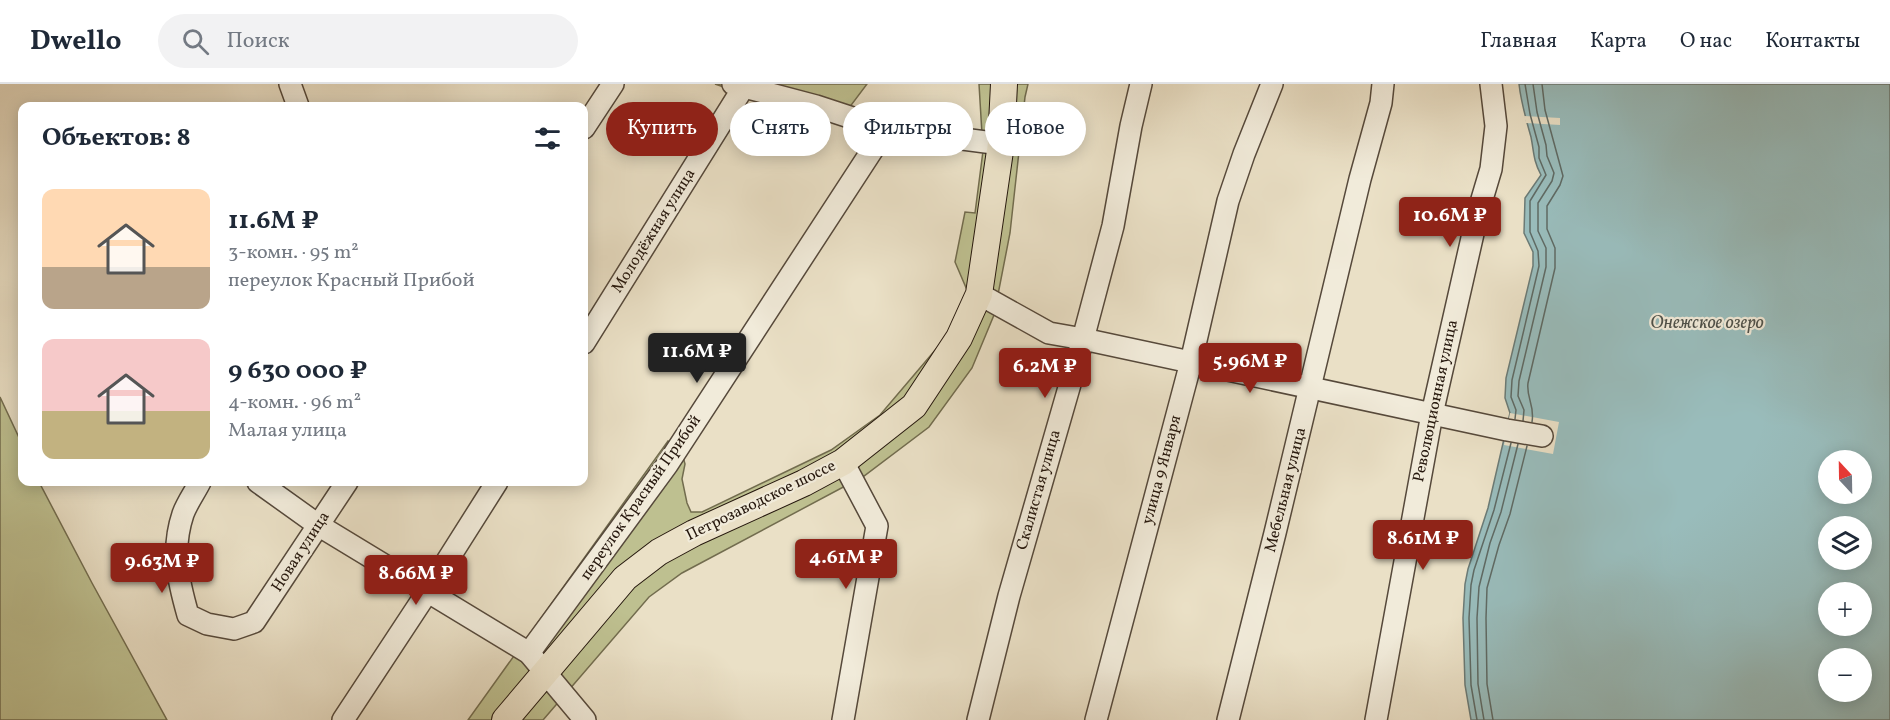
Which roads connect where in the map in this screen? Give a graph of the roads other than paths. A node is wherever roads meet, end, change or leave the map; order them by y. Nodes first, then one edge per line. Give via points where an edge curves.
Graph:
1 (290, 84) edge
2 (613, 84) edge
3 (1004, 84) edge
4 (1141, 84) edge
5 (1272, 84) edge
6 (1383, 84) edge
7 (1491, 84) edge
8 (738, 86) edge
9 (297, 102) edge
10 (1003, 102) edge
11 (843, 115) edge
12 (588, 122) edge
13 (868, 156) edge
14 (999, 156) edge
15 (979, 294) junction
16 (588, 336) edge
17 (1083, 339) junction
18 (1191, 362) junction
19 (1310, 387) junction
20 (1432, 414) junction
21 (1542, 436) dead end
22 (843, 462) junction
23 (198, 486) edge
24 (264, 486) edge
25 (344, 486) edge
26 (494, 486) edge
27 (318, 525) junction
28 (428, 591) junction
29 (529, 653) junction
30 (546, 673) junction
31 (343, 720) edge
32 (505, 720) edge
33 (585, 720) edge
34 (843, 720) edge
35 (978, 720) edge
36 (1096, 720) edge
37 (1228, 720) edge
38 (1376, 720) edge

1 - 9 street
2 - 12 street
3 - 10 main road, Петрозаводское шоссе
4 - 17 street, Скалистая улица via 1113,226
5 - 18 street, улица 9 Января via 1228,201
6 - 19 street, Мебельная улица
7 - 20 street, Революционная улица via 1496,126 1491,170
8 - 11 street
8 - 16 street, Молодёжная улица
13 - 29 street, переулок Красный Прибой via 668,465
14 - 15 main road, Петрозаводское шоссе
15 - 17 street via 1049,333
15 - 22 main road, Петрозаводское шоссе via 959,338 914,406
17 - 18 street
17 - 35 street, Скалистая улица via 1009,596
18 - 19 street
18 - 36 street, улица 9 Января
19 - 20 street
19 - 37 street, Мебельная улица
20 - 21 street
20 - 38 street, Революционная улица
22 - 30 main road, Петрозаводское шоссе via 659,552 625,578
22 - 34 street via 877,526
23 - 27 street, Новая улица via 183,514 176,548 178,578 188,615 207,624 234,629 254,622
24 - 27 street
25 - 27 street, Новая улица
26 - 28 street
27 - 28 street
28 - 29 street
28 - 31 street
29 - 30 street
30 - 32 main road, Петрозаводское шоссе
30 - 33 street

